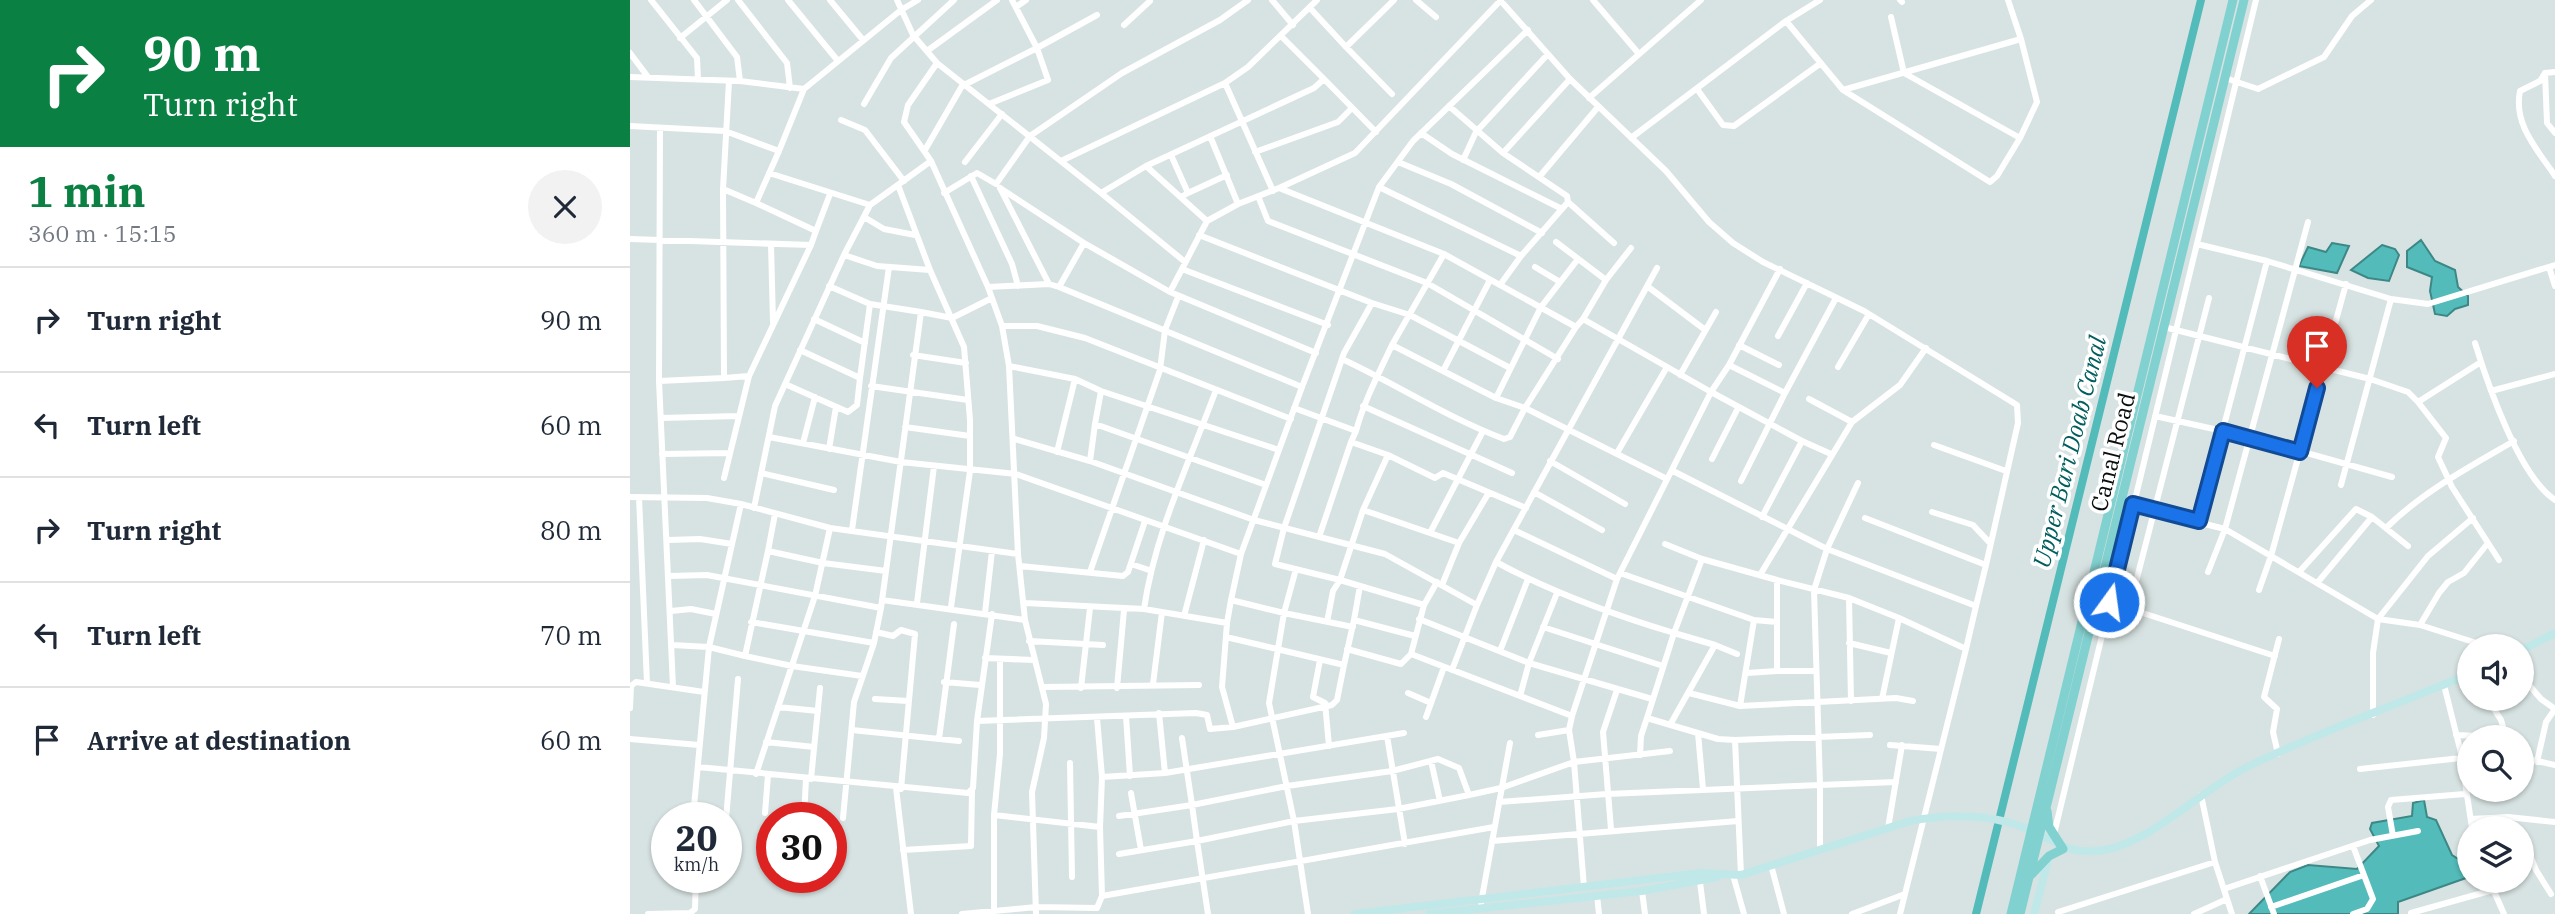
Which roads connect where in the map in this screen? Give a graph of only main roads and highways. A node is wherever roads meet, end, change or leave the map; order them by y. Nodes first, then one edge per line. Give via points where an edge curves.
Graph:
1 (2233, 0) edge
2 (2244, 0) edge
3 (2555, 633) edge
4 (2534, 644) edge
5 (2457, 679) edge
6 (2046, 808) junction
7 (2035, 833) junction
8 (2063, 849) junction
9 (2049, 856) junction
10 (1723, 876) junction
11 (2029, 876) junction
12 (1481, 903) junction
13 (1470, 907) edge
14 (1418, 910) edge
15 (1355, 914) edge
16 (1429, 914) edge
17 (2011, 914) edge
18 (2020, 914) edge
19 (2034, 914) edge

1 - 7 main road, Canal Road
2 - 6 main road, Canal Road
3 - 4 main road
5 - 8 main road via 2249,766 2130,843 2103,850
6 - 7 main road, Canal Road
6 - 8 main road
7 - 8 main road
7 - 10 main road via 1977,817 1923,819
7 - 11 main road, Canal Road
7 - 17 main road, Canal Road
8 - 9 main road
9 - 11 main road
9 - 19 main road
10 - 12 main road via 1642,891
10 - 12 main road via 1700,873
11 - 18 main road, Canal Road
12 - 13 main road
13 - 14 main road
13 - 16 main road
14 - 15 main road

